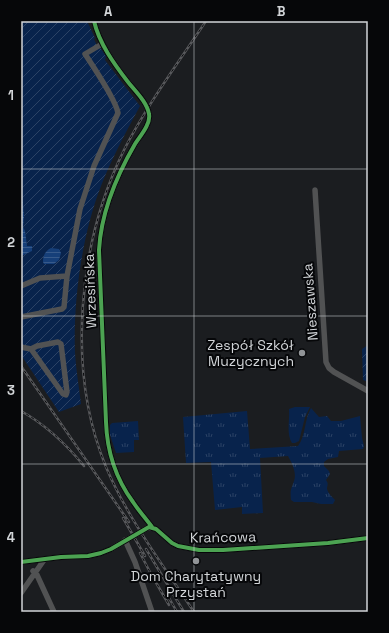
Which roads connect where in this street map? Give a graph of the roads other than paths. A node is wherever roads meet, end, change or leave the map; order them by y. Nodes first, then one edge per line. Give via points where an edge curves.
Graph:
1 (94, 21) edge
2 (102, 44) junction
3 (315, 190) dead end
4 (67, 276) junction
5 (21, 286) edge
6 (21, 317) edge
7 (21, 347) edge
8 (31, 349) junction
9 (368, 391) edge
10 (152, 527) junction
11 (368, 538) edge
12 (125, 540) junction
13 (44, 560) junction
14 (21, 562) edge
15 (28, 562) junction
16 (33, 574) junction
17 (21, 593) edge
18 (54, 612) edge
19 (152, 612) edge

1 - 2 street, Wrzesińska
2 - 4 street via 85,54 112,98 118,113 89,177
2 - 10 street, Wrzesińska via 146,105 149,117 129,154 112,195 99,254 108,446 121,481
3 - 9 street, Nieszawska via 326,362 334,372
4 - 5 street via 40,278
4 - 6 street via 63,308
7 - 8 street
8 - 8 street via 58,342 61,344 66,394 63,394
10 - 11 street, Krańcowa via 178,546 199,550
10 - 12 street
12 - 13 street via 95,555
12 - 19 street
13 - 15 street
13 - 16 street
14 - 15 street
15 - 16 street
16 - 17 street
16 - 18 street

